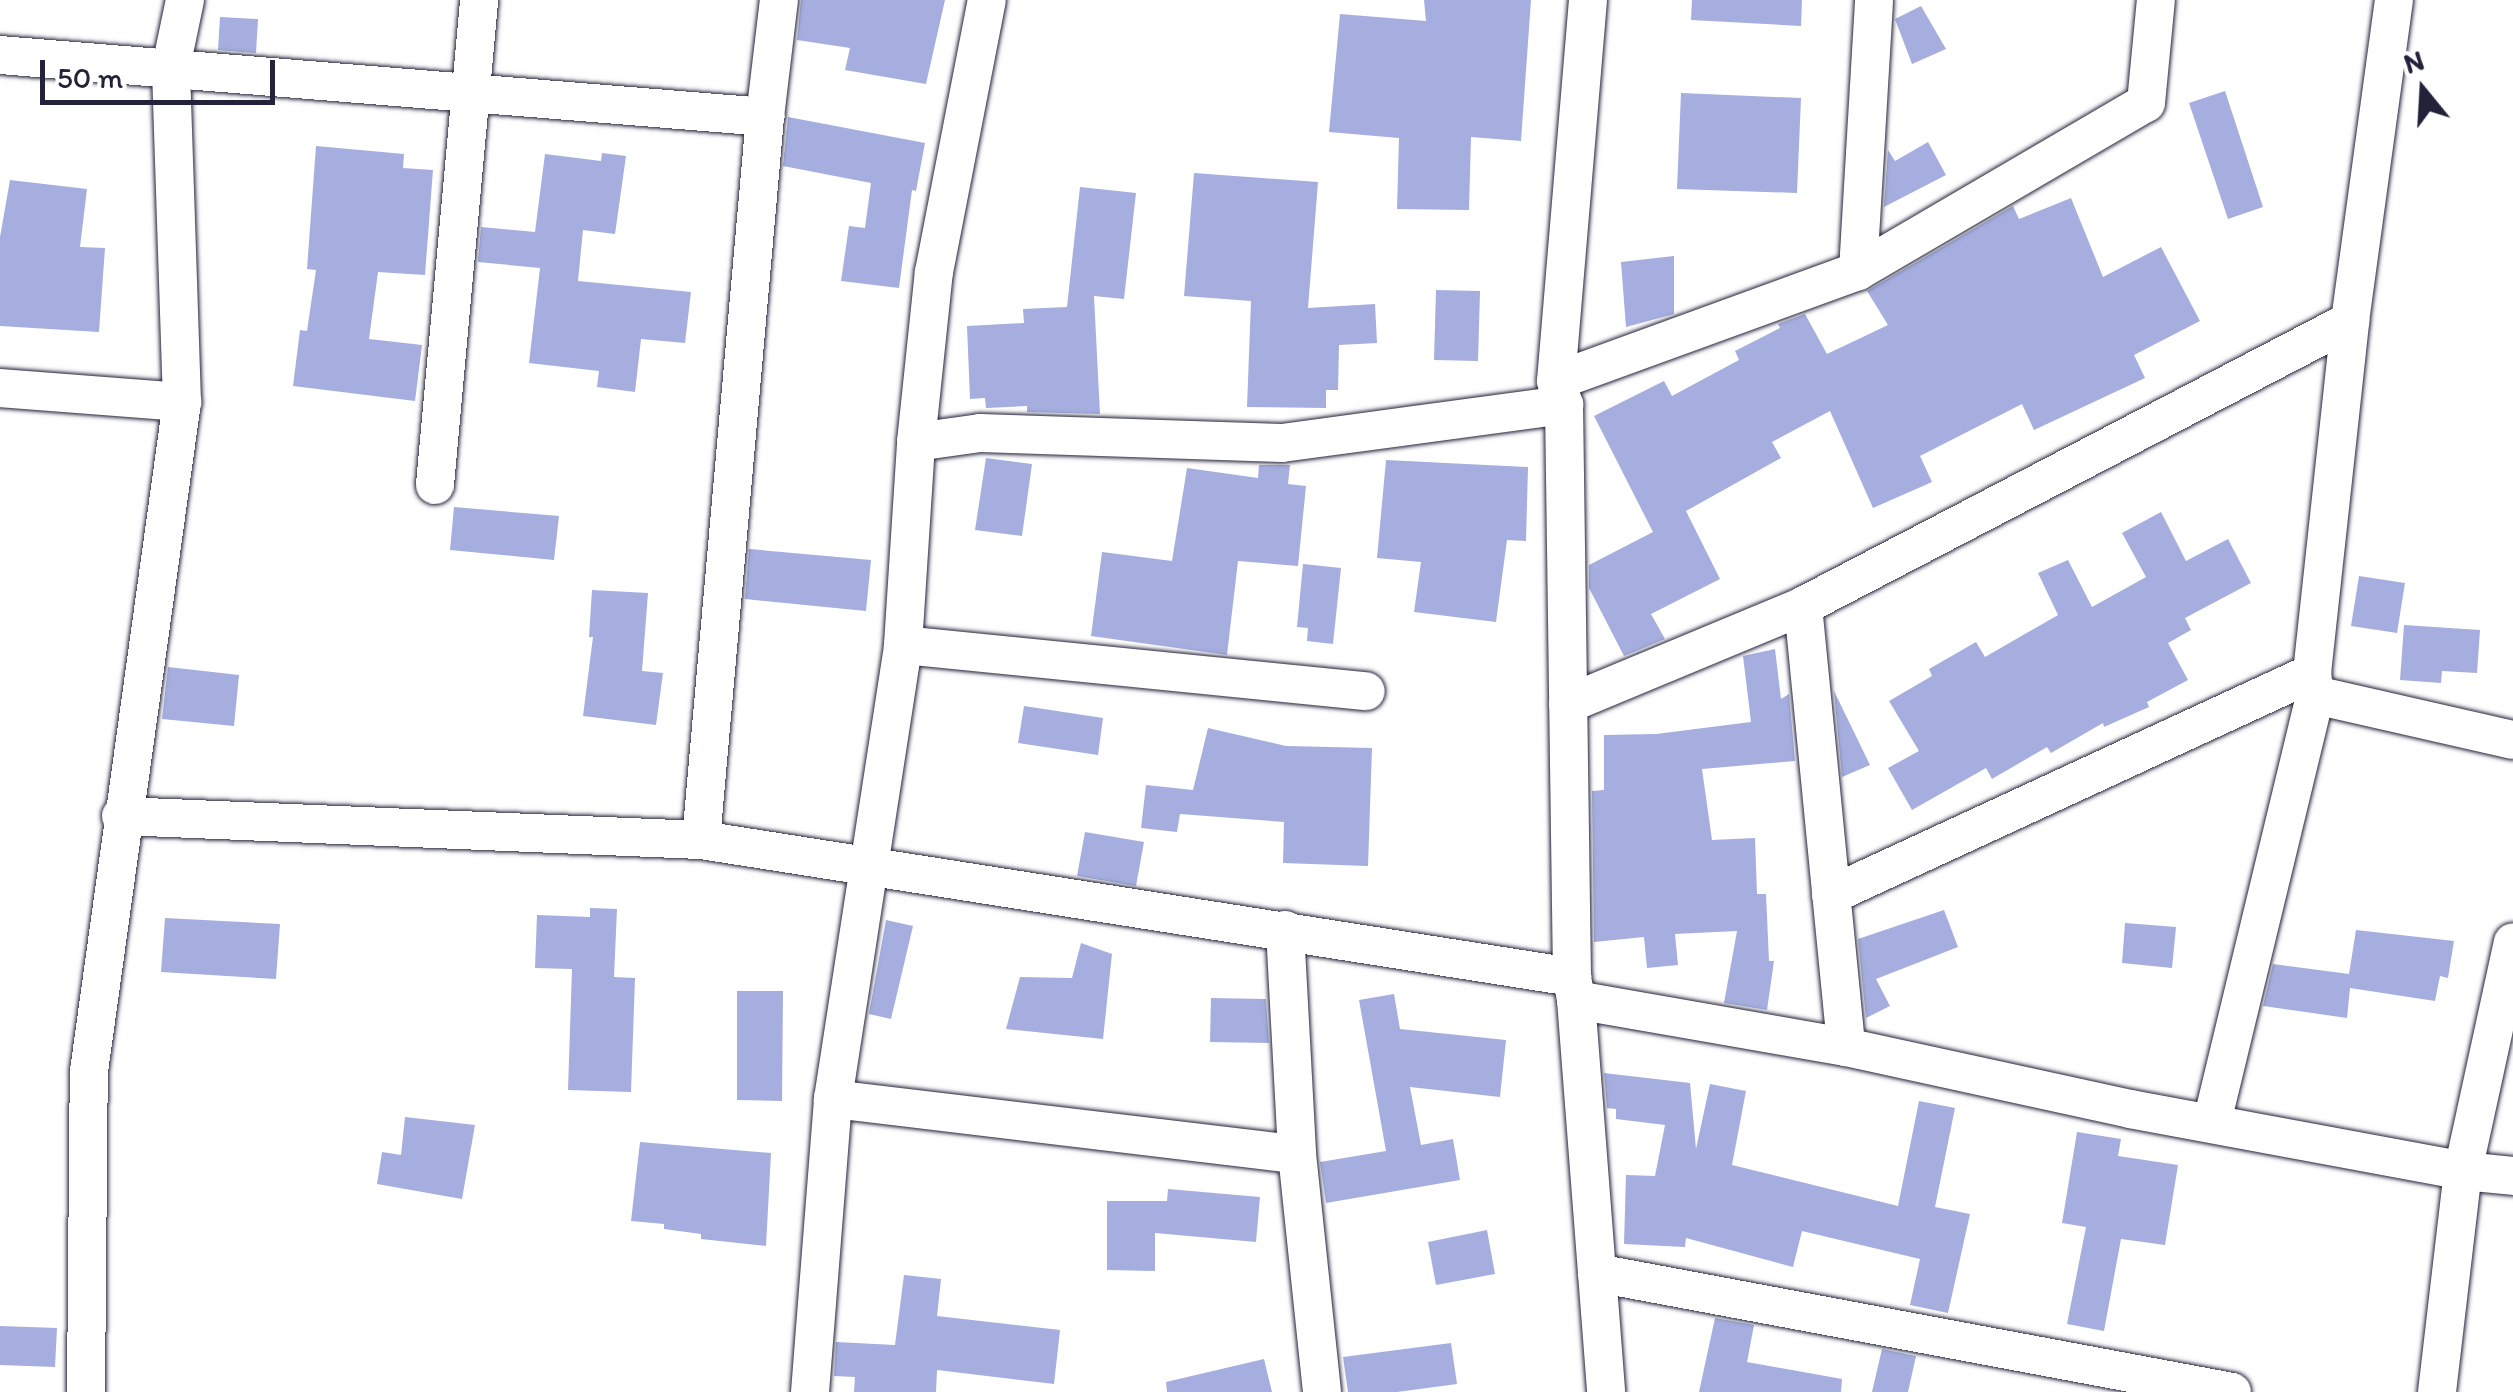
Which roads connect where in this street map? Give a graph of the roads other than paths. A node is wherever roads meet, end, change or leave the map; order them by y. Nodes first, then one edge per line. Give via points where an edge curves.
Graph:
1 (185, 0) edge
2 (479, 0) edge
3 (780, 0) edge
4 (988, 0) edge
5 (1588, 0) edge
6 (1874, 0) edge
7 (2156, 0) edge
8 (2394, 0) edge
9 (0, 55) edge
10 (171, 67) junction
11 (468, 90) junction
12 (765, 117) junction
13 (1858, 271) junction
14 (2350, 321) junction
15 (0, 388) edge
16 (1560, 393) junction
17 (182, 402) junction
18 (916, 442) junction
19 (435, 484) dead end
20 (1803, 606) junction
21 (903, 646) junction
22 (2313, 684) junction
23 (1366, 691) dead end
24 (1568, 704) junction
25 (2513, 740) edge
26 (121, 816) junction
27 (701, 840) junction
28 (869, 866) junction
29 (1831, 895) junction
30 (1285, 930) junction
31 (2513, 942) edge
32 (1574, 988) junction
33 (1846, 1047) junction
34 (833, 1099) junction
35 (2212, 1122) junction
36 (1297, 1154) junction
37 (2464, 1171) junction
38 (2513, 1176) edge
39 (1597, 1273) junction
40 (86, 1392) edge
41 (810, 1392) edge
42 (1322, 1392) edge
43 (1606, 1392) edge
44 (2232, 1392) edge
45 (2437, 1392) edge

1 - 10 street
2 - 11 street
3 - 12 street
4 - 18 street via 934,272
5 - 16 street
6 - 13 street
7 - 13 street via 2146,103
8 - 14 street
9 - 10 street
10 - 11 street
10 - 17 street
11 - 12 street
11 - 19 street
12 - 27 street
13 - 16 street
14 - 20 street
14 - 22 street
15 - 17 street
16 - 18 street via 1282,443 980,433
16 - 24 street
17 - 26 street
18 - 21 street
20 - 24 street
20 - 29 street
21 - 23 street
21 - 28 street
22 - 25 street
22 - 29 street
22 - 35 street
24 - 32 street
26 - 27 street
26 - 40 street via 89,1071
27 - 28 street
28 - 30 street
28 - 34 street
29 - 33 street
30 - 32 street
30 - 36 street
31 - 37 street
32 - 33 street
32 - 39 street
33 - 35 street
34 - 36 street
34 - 41 street
35 - 37 street
36 - 42 street
37 - 38 street
37 - 45 street
39 - 43 street
39 - 44 street

